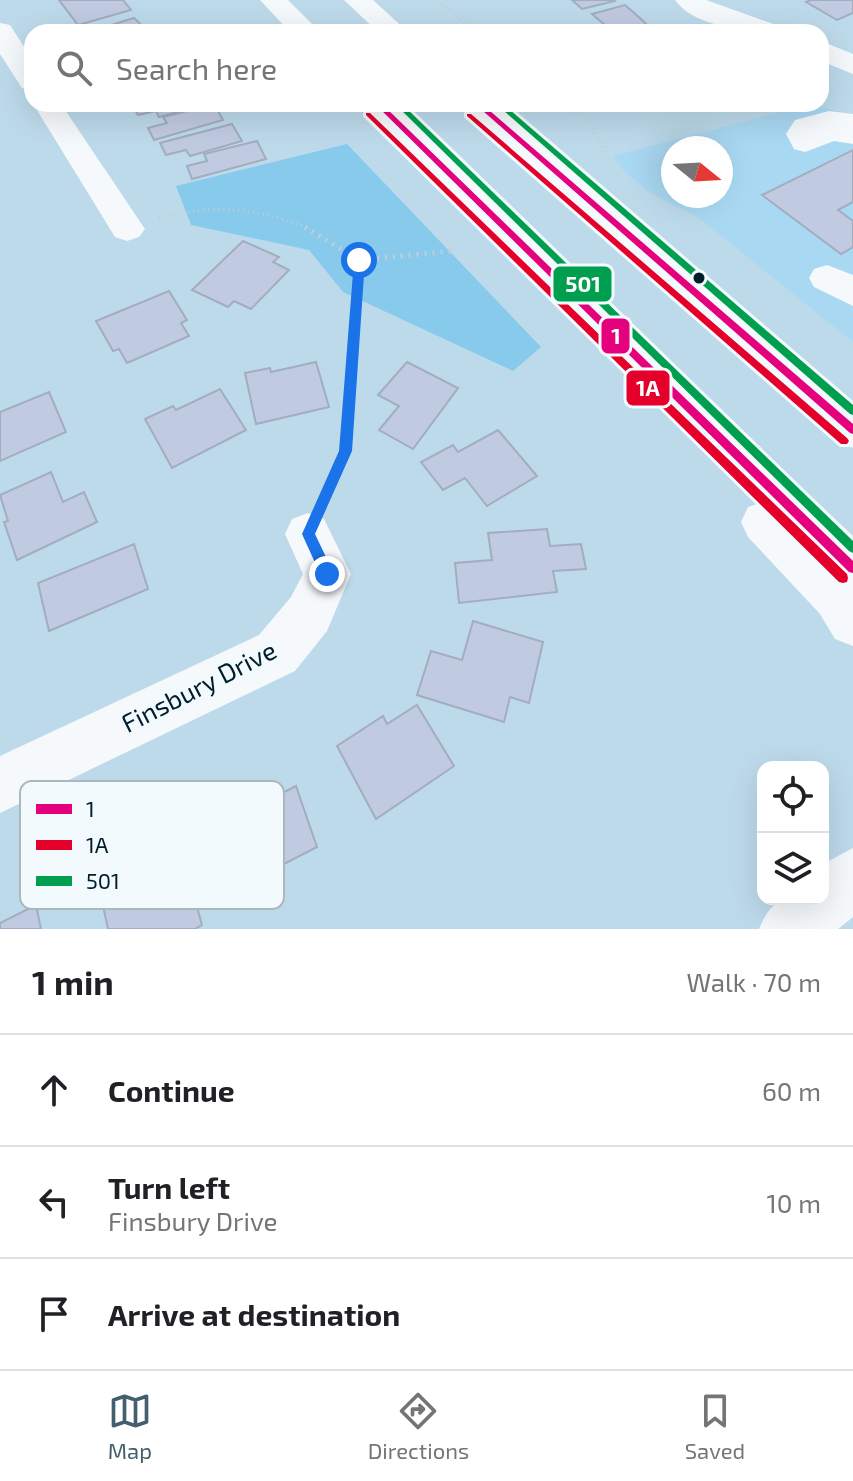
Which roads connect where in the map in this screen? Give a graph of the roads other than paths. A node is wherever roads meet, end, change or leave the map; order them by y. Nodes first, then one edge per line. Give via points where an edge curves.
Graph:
1 (273, 0) edge
2 (357, 0) edge
3 (688, 0) edge
4 (298, 24) edge
5 (385, 24) edge
6 (746, 24) edge
7 (0, 31) edge
8 (829, 54) edge
9 (853, 65) edge
10 (24, 69) edge
11 (51, 112) edge
12 (386, 112) edge
13 (487, 112) edge
14 (853, 123) edge
15 (853, 134) edge
16 (127, 229) road end
17 (601, 323) junction
18 (814, 397) junction
19 (853, 418) edge
20 (853, 430) edge
21 (308, 534) road end
22 (853, 568) edge
23 (853, 622) edge
24 (0, 785) edge
25 (853, 878) edge
26 (853, 909) edge
27 (790, 929) edge
28 (826, 929) edge

1 - 4 main road
2 - 5 main road
3 - 6 main road
7 - 10 main road
8 - 9 main road
11 - 16 main road
12 - 17 main road
13 - 18 main road
14 - 15 main road via 829,120 806,127 802,134 805,142 830,131
17 - 22 main road
17 - 23 main road via 601,359 795,553
18 - 19 main road
18 - 20 main road
21 - 24 main road, Finsbury Drive via 327,574 309,614 277,653
25 - 27 main road
26 - 28 main road

